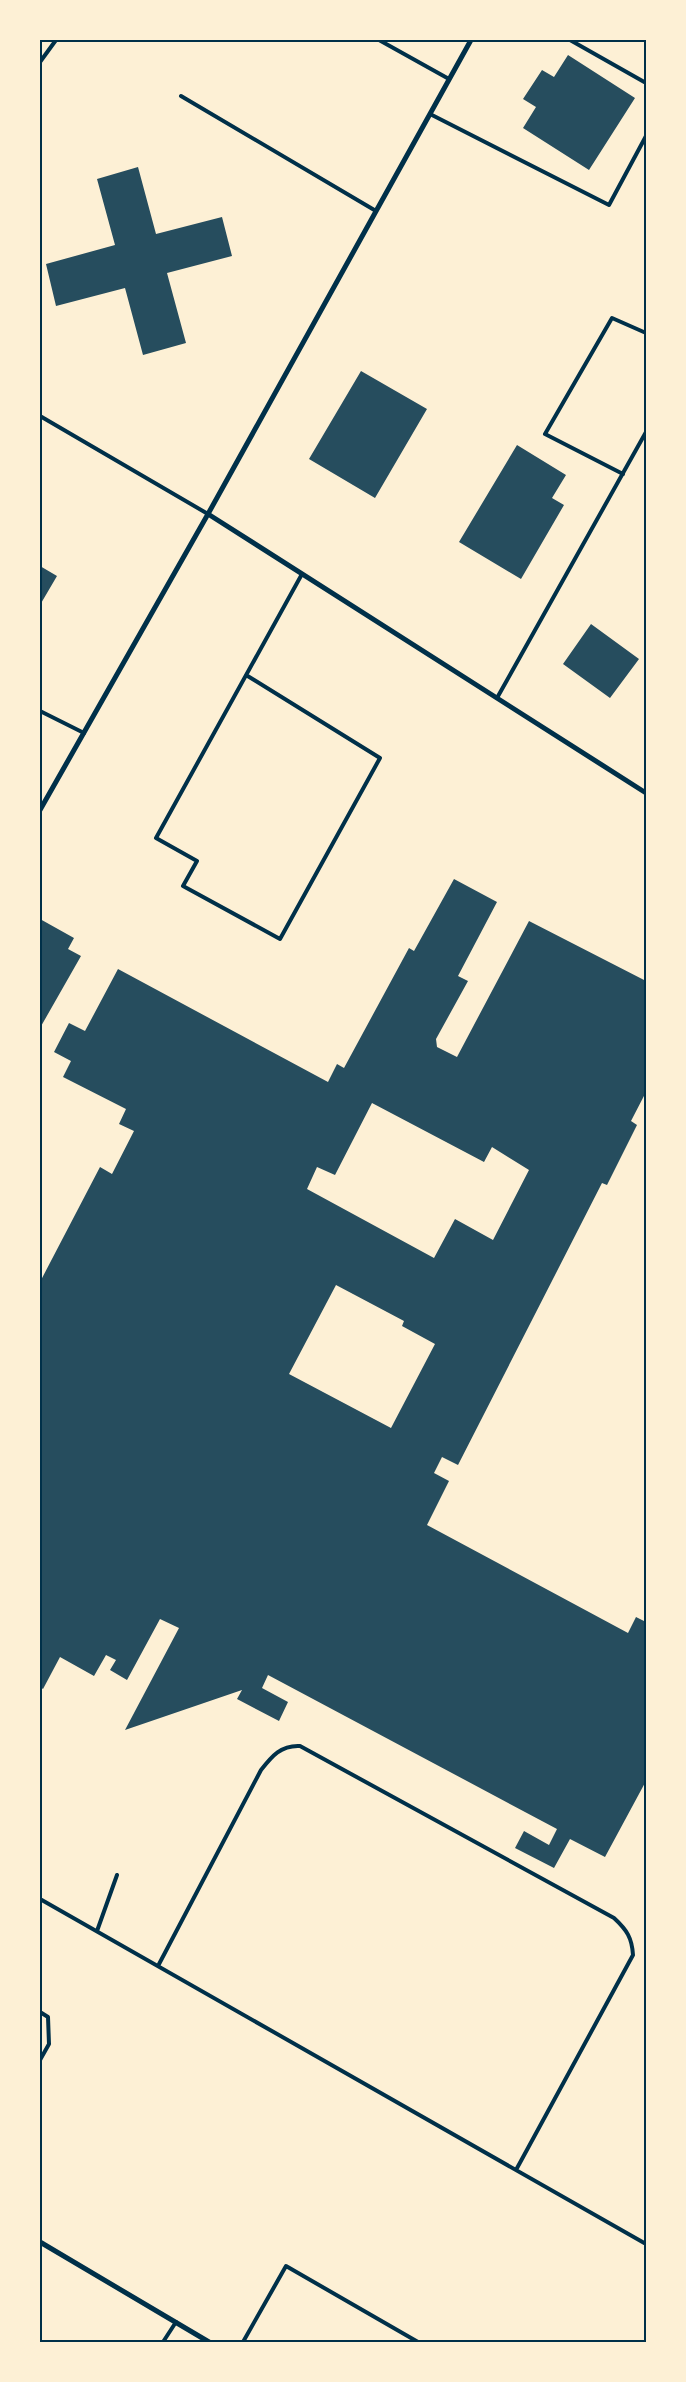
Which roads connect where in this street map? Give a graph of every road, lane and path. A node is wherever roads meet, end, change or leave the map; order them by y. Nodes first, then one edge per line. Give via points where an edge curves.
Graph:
1 (56, 40) edge
2 (379, 40) edge
3 (471, 40) edge
4 (570, 40) edge
5 (40, 62) edge
6 (450, 79) junction
7 (646, 82) edge
8 (182, 96) dead end
9 (430, 114) junction
10 (646, 136) edge
11 (376, 211) junction
12 (646, 333) edge
13 (40, 416) edge
14 (646, 432) edge
15 (622, 474) junction
16 (208, 514) junction
17 (302, 574) junction
18 (246, 675) junction
19 (497, 698) junction
20 (40, 711) edge
21 (84, 733) junction
22 (646, 793) edge
23 (40, 810) edge
24 (117, 1875) dead end
25 (40, 1899) edge
26 (97, 1931) junction
27 (158, 1966) junction
28 (40, 2012) edge
29 (40, 2060) edge
30 (516, 2170) junction
31 (40, 2242) edge
32 (646, 2244) edge
33 (176, 2322) junction
34 (163, 2342) edge
35 (209, 2342) edge
36 (243, 2342) edge
37 (418, 2342) edge

1 - 5 lane
2 - 6 lane
3 - 6 street
4 - 7 lane
6 - 9 street
8 - 11 lane
9 - 10 lane via 609,205
9 - 11 street
11 - 16 street
12 - 15 lane via 612,318 545,434
13 - 16 lane
14 - 15 lane
15 - 19 lane
16 - 17 street
16 - 21 street
17 - 18 lane
17 - 19 street
18 - 18 lane via 156,838 197,860 183,886 280,939 380,758
19 - 22 street
20 - 21 lane
21 - 23 street
24 - 26 lane
25 - 26 lane
26 - 27 lane
27 - 30 lane
27 - 30 lane via 262,1770 272,1755 290,1746 300,1746 614,1918 627,1930 633,1955
28 - 29 lane via 48,2017 49,2044
30 - 32 lane
31 - 33 street
33 - 34 lane
33 - 35 street
36 - 37 lane via 286,2266

